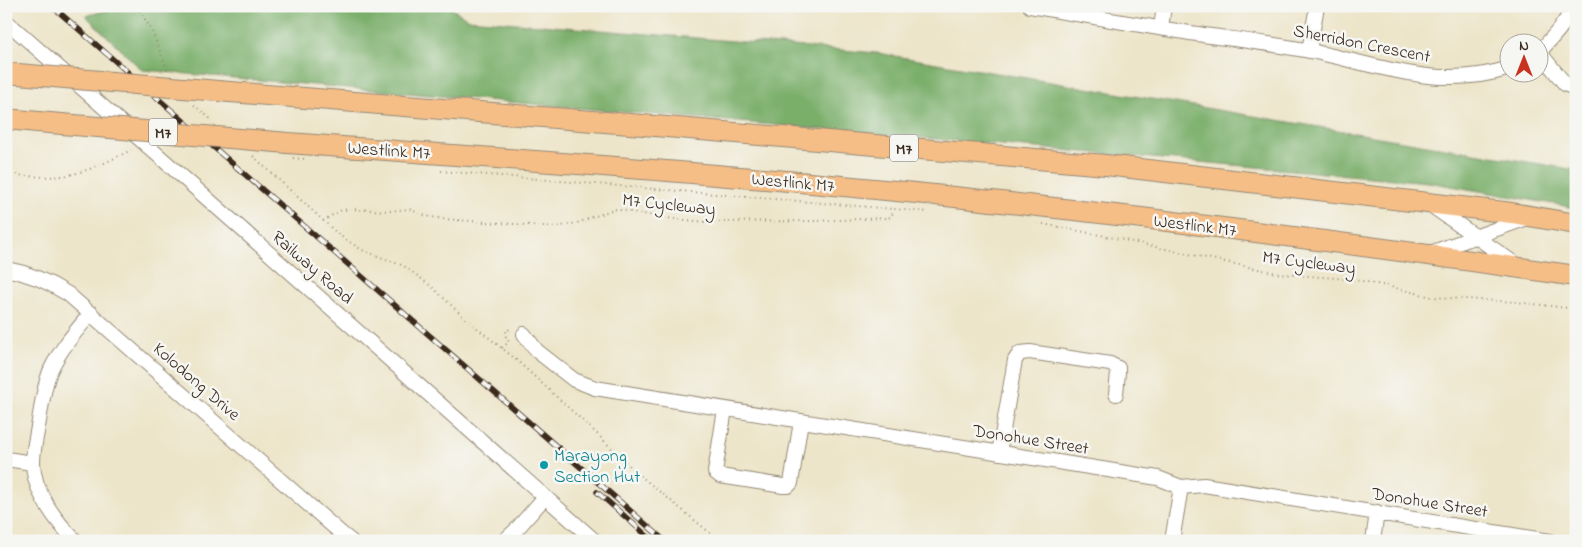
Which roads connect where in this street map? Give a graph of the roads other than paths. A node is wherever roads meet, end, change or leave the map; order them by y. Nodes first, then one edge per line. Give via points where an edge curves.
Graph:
1 (1030, 6) edge
2 (1164, 6) edge
3 (1317, 6) edge
4 (1573, 6) edge
5 (6, 21) edge
6 (1161, 28) junction
7 (1550, 40) edge
8 (1309, 51) junction
9 (1550, 65) edge
10 (1500, 71) edge
11 (6, 73) edge
12 (1576, 89) edge
13 (6, 119) edge
14 (1428, 204) junction
15 (1530, 216) junction
16 (1576, 224) edge
17 (1476, 237) junction
18 (1428, 254) junction
19 (1521, 268) junction
20 (6, 269) edge
21 (1576, 276) edge
22 (91, 313) junction
23 (524, 334) road end
24 (1116, 394) dead end
25 (725, 409) junction
26 (801, 421) junction
27 (999, 453) junction
28 (6, 459) edge
29 (33, 463) junction
30 (1181, 487) junction
31 (545, 497) junction
32 (1378, 512) junction
33 (70, 539) edge
34 (351, 541) edge
35 (504, 541) edge
36 (595, 541) edge
37 (1172, 541) edge
38 (1373, 541) edge
39 (1550, 541) edge

1 - 6 street, Sherridon Crescent
2 - 6 street
3 - 8 street
4 - 7 street
5 - 31 street, Railway Road
6 - 8 street, Sherridon Crescent
8 - 10 street, Sherridon Crescent via 1410,74 1444,78
9 - 12 street via 1565,84
11 - 14 highway, M7, bridge via 1097,164
13 - 18 highway, Westlink M7 / M7, bridge via 982,200
14 - 15 highway, M7
14 - 17 street
15 - 16 highway, M7
15 - 17 street
17 - 18 street
17 - 19 street
18 - 19 highway, Westlink M7 / M7
19 - 21 highway, Westlink M7 / M7
20 - 22 street, Kolodong Drive via 33,275 52,284
22 - 29 street via 62,349 51,369 44,388
22 - 34 street, Kolodong Drive
23 - 25 street, Donohue Street via 537,351 574,380 595,388
24 - 27 street via 1118,368 1110,364 1020,353 1015,360
25 - 26 street, Donohue Street
25 - 26 street via 715,472 720,476 783,486 791,483
26 - 27 street, Donohue Street
27 - 30 street, Donohue Street via 1158,478
28 - 29 street
29 - 33 street via 42,494
30 - 32 street, Donohue Street via 1204,485
30 - 37 street
31 - 35 street
31 - 36 street, Railway Road
32 - 38 street
32 - 39 street, Donohue Street

